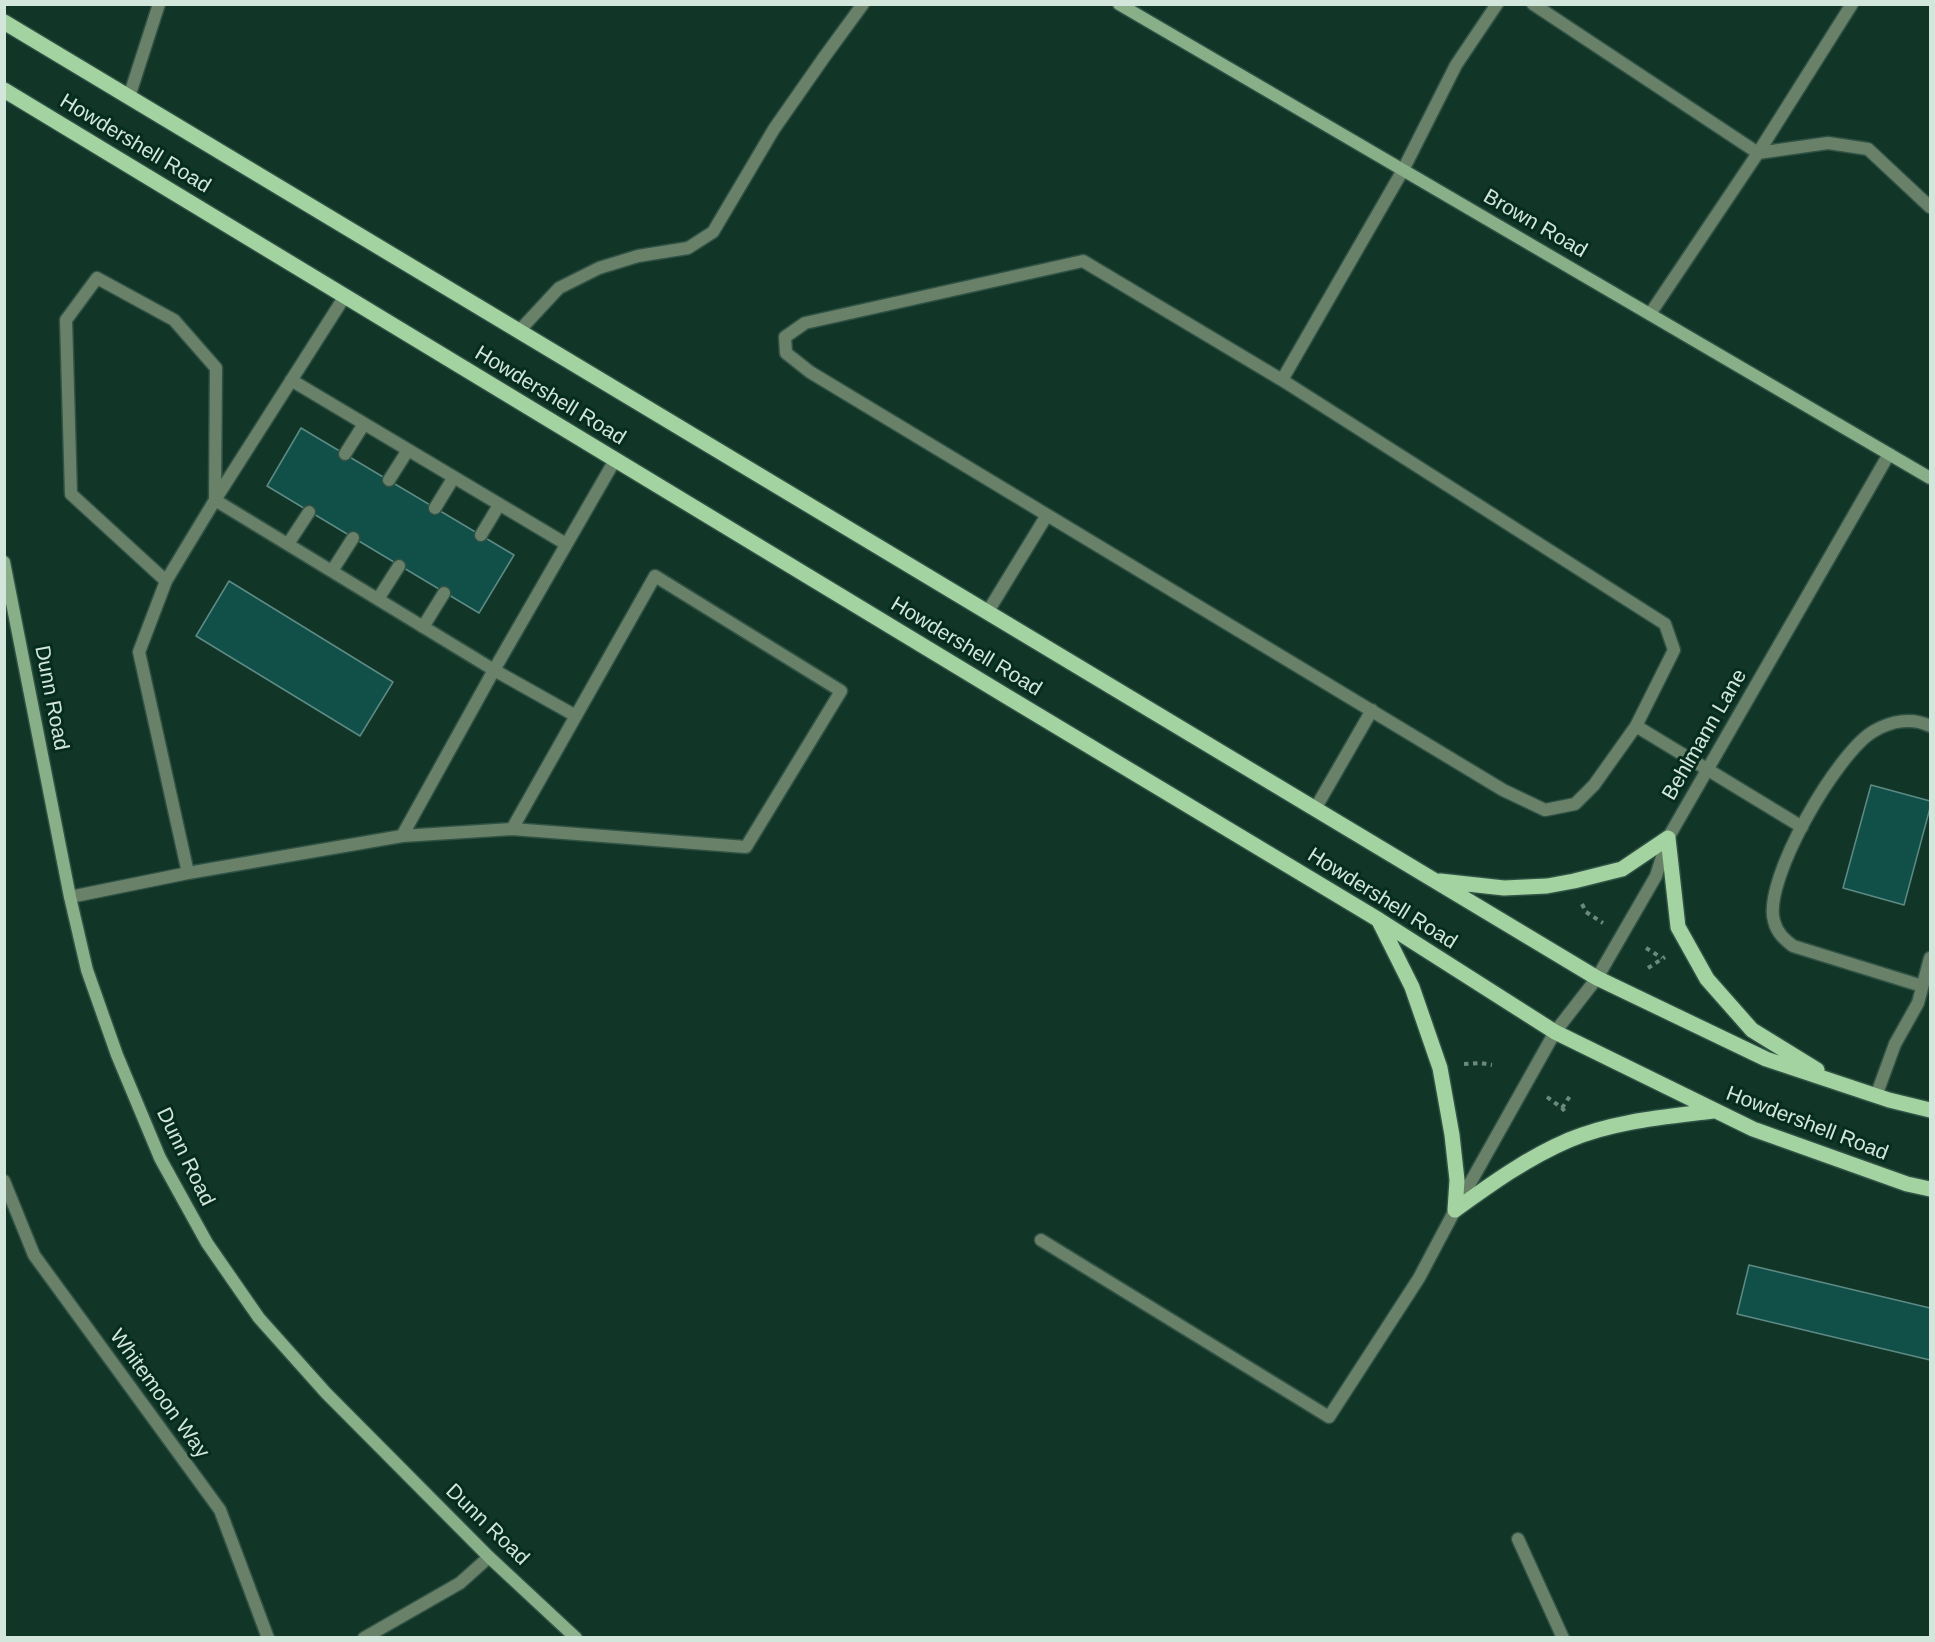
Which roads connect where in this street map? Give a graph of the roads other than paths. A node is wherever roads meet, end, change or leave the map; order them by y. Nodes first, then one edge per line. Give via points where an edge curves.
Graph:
1 (159, 4) edge
2 (863, 4) edge
3 (1119, 4) edge
4 (1497, 4) edge
5 (1533, 4) edge
6 (1852, 4) edge
7 (4, 22) edge
8 (8, 94) edge
9 (129, 97) junction
10 (1758, 153) junction
11 (1403, 170) junction
12 (1930, 207) edge
13 (345, 296) junction
14 (1650, 314) junction
15 (519, 332) junction
16 (291, 380) junction
17 (1281, 380) junction
18 (364, 424) junction
19 (408, 450) junction
20 (345, 454) dead end
21 (1888, 454) junction
22 (615, 460) junction
23 (454, 477) junction
24 (1930, 478) edge
25 (389, 480) dead end
26 (215, 500) junction
27 (499, 505) junction
28 (435, 508) dead end
29 (309, 512) dead end
30 (1047, 514) junction
31 (481, 535) dead end
32 (353, 538) dead end
33 (288, 544) junction
34 (566, 544) junction
35 (4, 562) edge
36 (399, 566) dead end
37 (332, 572) junction
38 (166, 581) junction
39 (444, 593) dead end
40 (378, 599) junction
41 (987, 613) junction
42 (423, 627) junction
43 (494, 670) junction
44 (1372, 710) junction
45 (576, 716) junction
46 (1636, 726) junction
47 (1930, 726) edge
48 (1708, 769) junction
49 (1315, 809) junction
50 (1803, 827) junction
51 (512, 829) junction
52 (402, 836) junction
53 (1668, 838) junction
54 (188, 873) junction
55 (1431, 879) junction
56 (70, 897) junction
57 (1379, 920) junction
58 (1930, 958) edge
59 (1597, 978) junction
60 (1922, 986) junction
61 (1555, 1032) junction
62 (1839, 1083) junction
63 (1876, 1096) junction
64 (1930, 1110) edge
65 (1713, 1111) junction
66 (4, 1181) edge
67 (1930, 1189) edge
68 (1455, 1210) junction
69 (1041, 1240) dead end
70 (1518, 1539) dead end
71 (489, 1557) junction
72 (268, 1638) edge
73 (364, 1638) edge
74 (576, 1638) edge
75 (1563, 1638) edge

1 - 9 street
2 - 15 street via 774,129 713,232 688,248 638,256 599,268 559,288
3 - 11 street, Brown Road
4 - 11 street via 1456,65
5 - 10 street
6 - 10 street
7 - 9 main road, Howdershell Road
8 - 13 main road, Howdershell Road
9 - 15 main road, Howdershell Road
10 - 12 street via 1828,143 1868,149
10 - 14 street
11 - 14 street, Brown Road
11 - 17 street
13 - 16 street
13 - 22 main road, Howdershell Road
14 - 21 street, Brown Road
15 - 41 main road, Howdershell Road
16 - 18 street
16 - 26 street
17 - 30 street via 1083,261 806,323 785,337 786,353 810,372
17 - 46 street via 1665,624 1674,650
18 - 19 street
18 - 20 street
19 - 23 street
19 - 25 street
21 - 24 street, Brown Road
21 - 48 street, Behlmann Lane
22 - 34 street
22 - 57 main road, Howdershell Road
23 - 27 street
23 - 28 street
26 - 33 street
26 - 38 street
26 - 38 street via 216,368 174,320 97,278 66,320 71,494
27 - 31 street
27 - 34 street
29 - 33 street
30 - 41 street
30 - 44 street
32 - 37 street
33 - 37 street
34 - 43 street
35 - 56 street, Dunn Road
36 - 40 street
37 - 40 street
38 - 54 street via 139,651
39 - 42 street
40 - 42 street
41 - 49 main road, Howdershell Road
42 - 43 street
43 - 45 street
43 - 52 street
44 - 46 street via 1503,790 1545,810 1575,804 1594,785
44 - 49 street
45 - 51 street
45 - 51 street via 655,576 841,691 746,847
46 - 48 street
47 - 50 street via 1922,721 1898,721 1872,732 1846,758
48 - 50 street
48 - 53 street, Behlmann Lane
49 - 55 main road, Howdershell Road
50 - 60 street via 1775,888 1773,919 1779,934 1793,946
51 - 52 street
52 - 54 street
53 - 55 main road via 1622,869 1556,884 1504,888
53 - 59 street, Behlmann Lane via 1656,876
53 - 62 main road via 1678,927 1707,979 1752,1030
54 - 56 street
55 - 59 main road, Howdershell Road
56 - 71 street, Dunn Road via 87,970 117,1055 160,1158 207,1243 260,1318 326,1393
57 - 61 main road, Howdershell Road
57 - 68 main road via 1412,987 1440,1068 1457,1179
58 - 60 street
59 - 61 street, Behlmann Lane
59 - 62 main road, Howdershell Road via 1766,1059
60 - 63 street
61 - 65 main road, Howdershell Road
61 - 68 street, Behlmann Lane
62 - 63 main road, Howdershell Road
63 - 64 main road, Howdershell Road
65 - 67 main road, Howdershell Road via 1753,1129
65 - 68 main road via 1613,1125 1570,1140 1519,1165
66 - 72 street, Whitemoon Way via 34,1255 220,1510
68 - 69 street, Behlmann Lane via 1419,1278 1329,1417
70 - 75 street
71 - 73 street via 460,1583
71 - 74 street, Dunn Road

